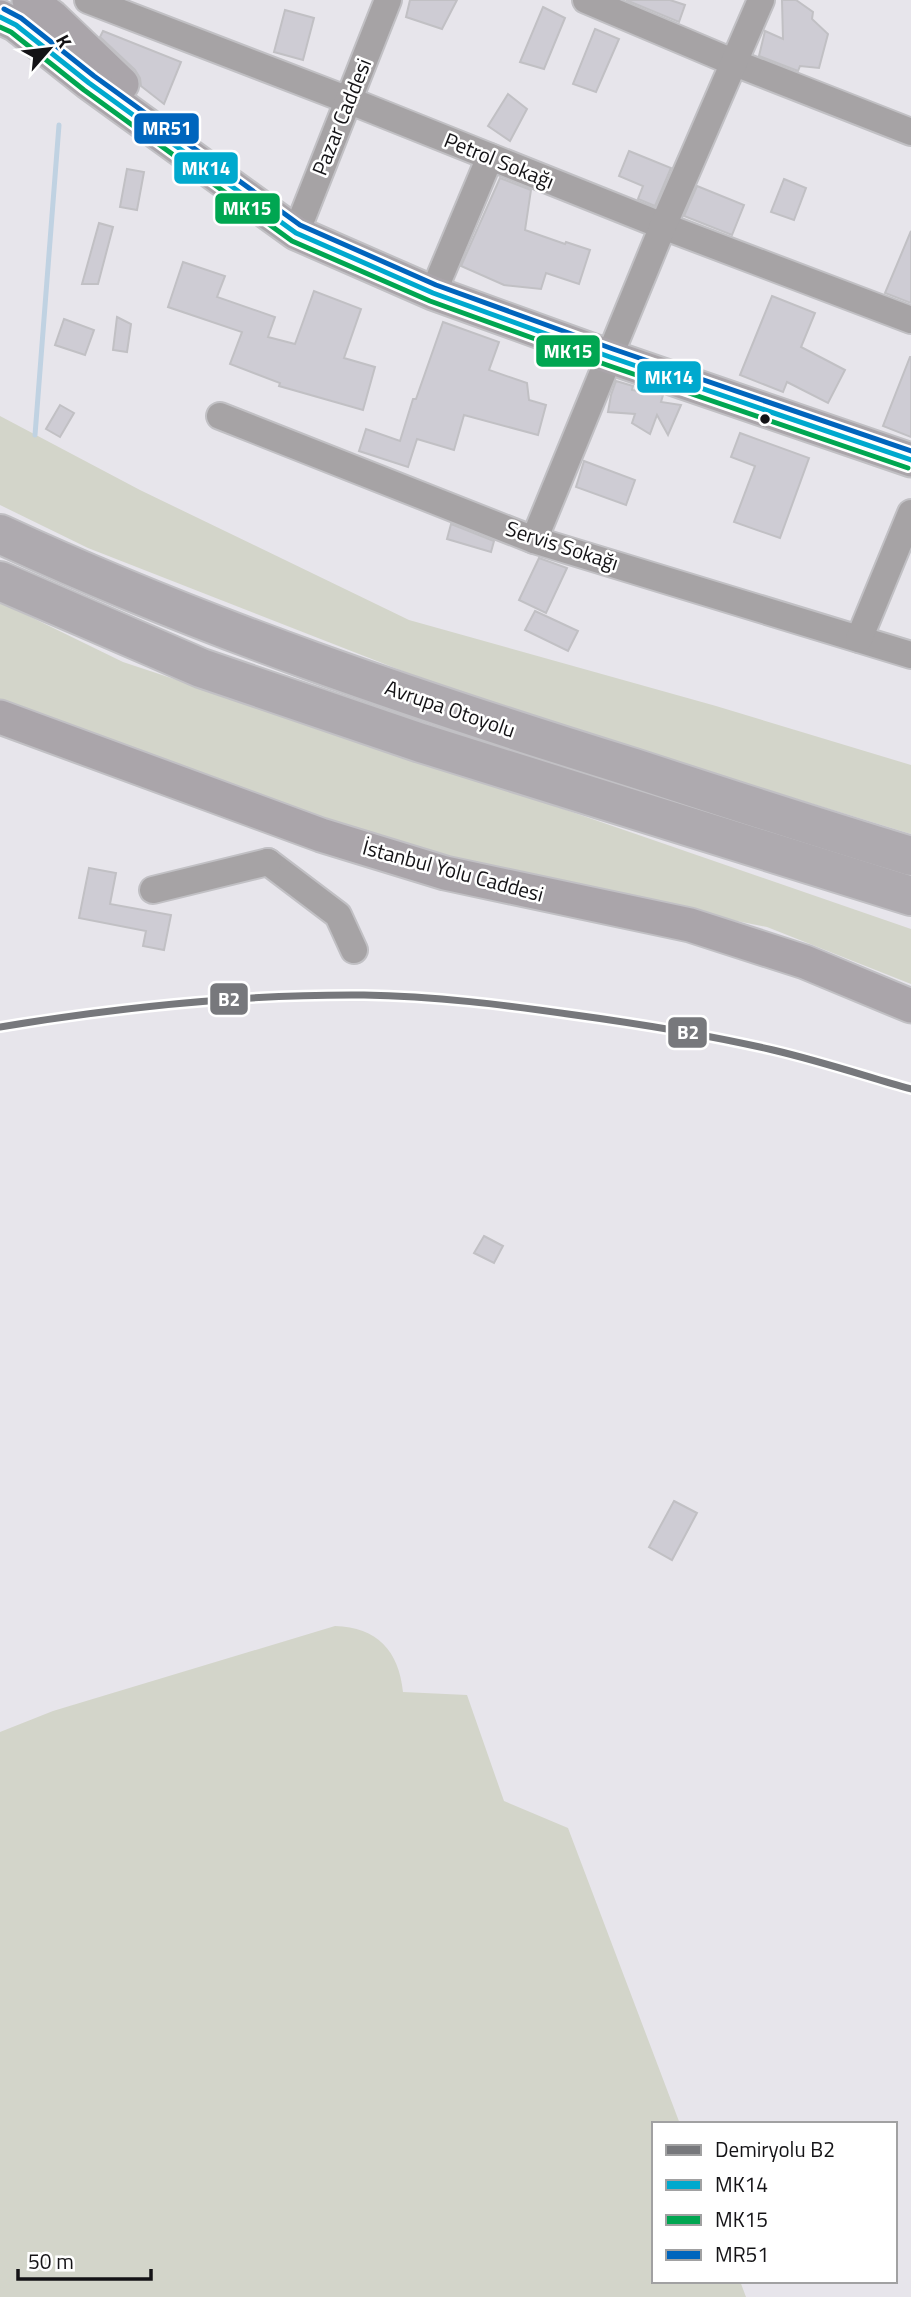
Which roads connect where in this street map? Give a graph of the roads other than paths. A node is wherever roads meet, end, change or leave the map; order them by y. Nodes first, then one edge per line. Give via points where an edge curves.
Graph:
1 (88, 0) edge
2 (388, 0) edge
3 (586, 0) edge
4 (761, 0) edge
5 (0, 7) edge
6 (59, 8) edge
7 (0, 17) edge
8 (735, 63) junction
9 (89, 83) junction
10 (348, 100) junction
11 (911, 132) edge
12 (490, 157) junction
13 (232, 186) junction
14 (663, 226) junction
15 (296, 233) junction
16 (433, 292) junction
17 (911, 320) edge
18 (610, 357) junction
19 (220, 416) dead end
20 (911, 460) edge
21 (911, 513) edge
22 (0, 534) edge
23 (534, 540) junction
24 (0, 581) edge
25 (859, 639) junction
26 (911, 655) edge
27 (0, 717) edge
28 (281, 820) junction
29 (911, 856) edge
30 (268, 862) junction
31 (153, 890) dead end
32 (911, 896) edge
33 (355, 950) dead end
34 (911, 1006) edge

1 - 10 street, Petrol Sokağı
2 - 10 street, Pazar Caddesi
3 - 8 street
4 - 8 street
5 - 6 main road via 23,19 45,21
6 - 9 main road via 54,27 61,45
6 - 13 main road
7 - 9 main road
8 - 11 street
8 - 14 street
9 - 13 main road
10 - 12 street, Petrol Sokağı
10 - 15 street, Pazar Caddesi
12 - 14 street, Petrol Sokağı
12 - 16 street
13 - 15 main road
14 - 17 street, Petrol Sokağı
14 - 18 street
15 - 16 main road
16 - 18 main road
18 - 20 main road
18 - 23 street
19 - 23 street, Servis Sokağı
21 - 25 street
22 - 29 highway, Avrupa Otoyolu via 119,587 307,660 476,719
23 - 25 street, Servis Sokağı
24 - 32 highway, Avrupa Otoyolu via 201,668 421,743
25 - 26 street, Servis Sokağı
27 - 28 main road, İstanbul Yolu Caddesi
28 - 30 street
28 - 34 main road, İstanbul Yolu Caddesi via 444,873 690,925 805,962
30 - 31 street
30 - 33 street via 338,915

